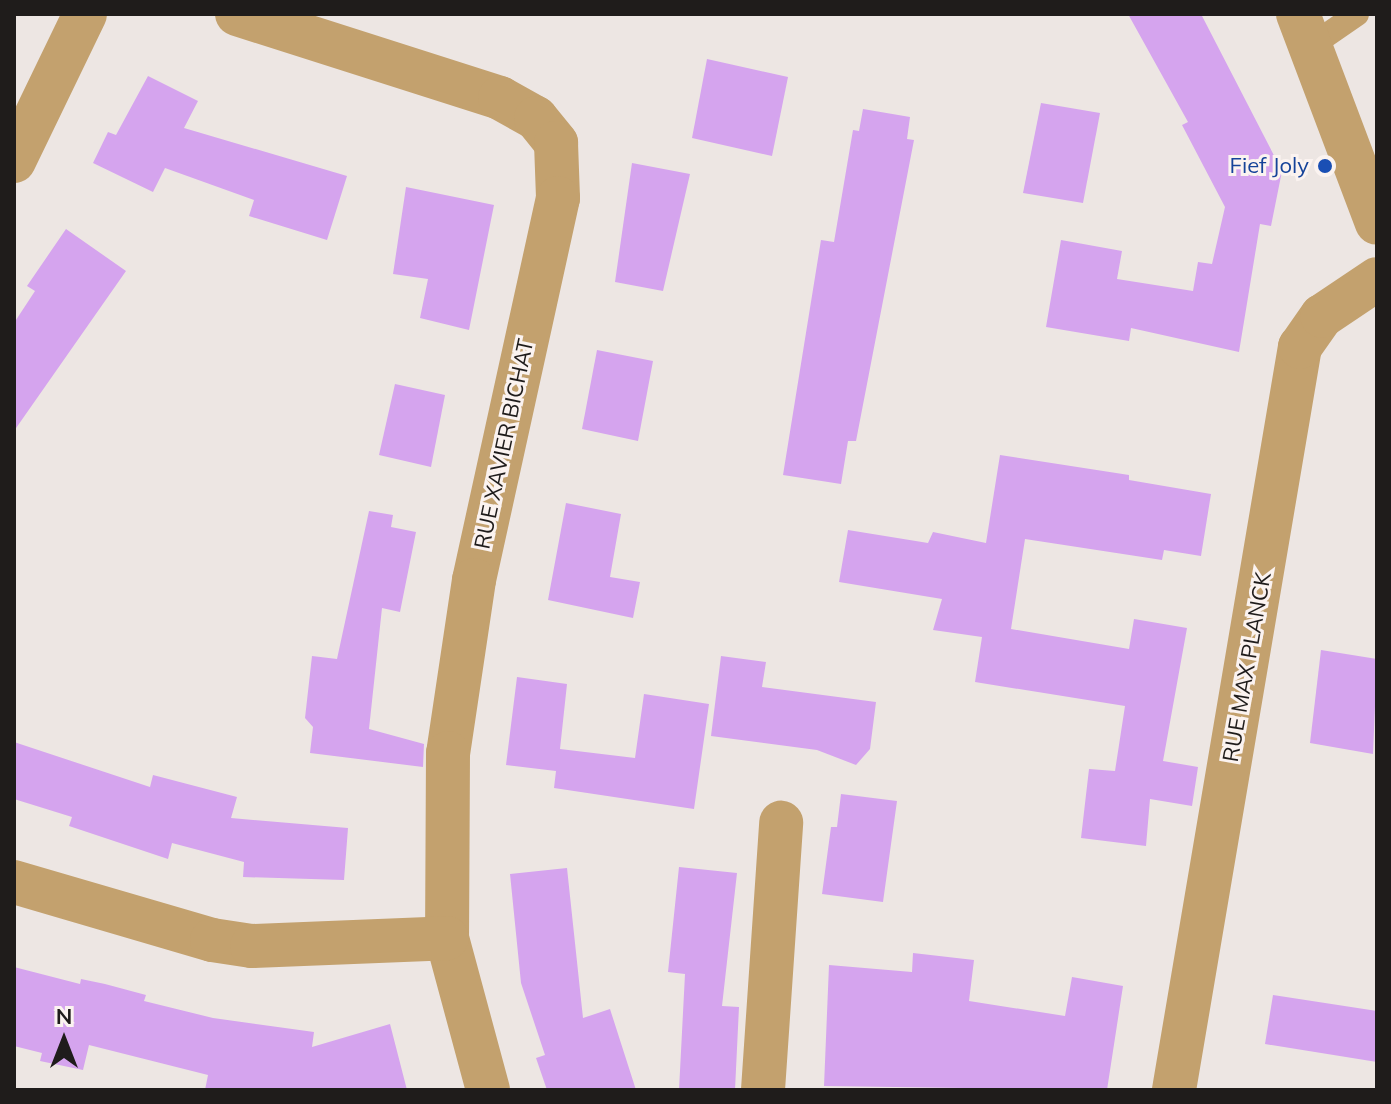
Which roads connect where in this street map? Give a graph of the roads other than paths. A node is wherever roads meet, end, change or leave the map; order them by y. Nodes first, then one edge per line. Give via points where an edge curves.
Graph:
1 (85, 14) edge
2 (237, 14) edge
3 (1357, 14) edge
4 (1304, 30) edge
5 (14, 161) edge
6 (1377, 223) edge
7 (1377, 279) edge
8 (781, 823) dead end
9 (14, 882) edge
10 (447, 938) junction
11 (488, 1090) edge
12 (763, 1090) edge
13 (1174, 1090) edge

1 - 5 street
2 - 10 street, RUE XAVIER BICHAT via 500,98 536,118 556,143 558,198 459,667 448,753
3 - 4 lane
4 - 6 street
7 - 13 street, RUE MAX PLANCK via 1322,316 1300,347
8 - 12 street
9 - 10 street via 212,940 252,946
10 - 11 street, RUE XAVIER BICHAT

